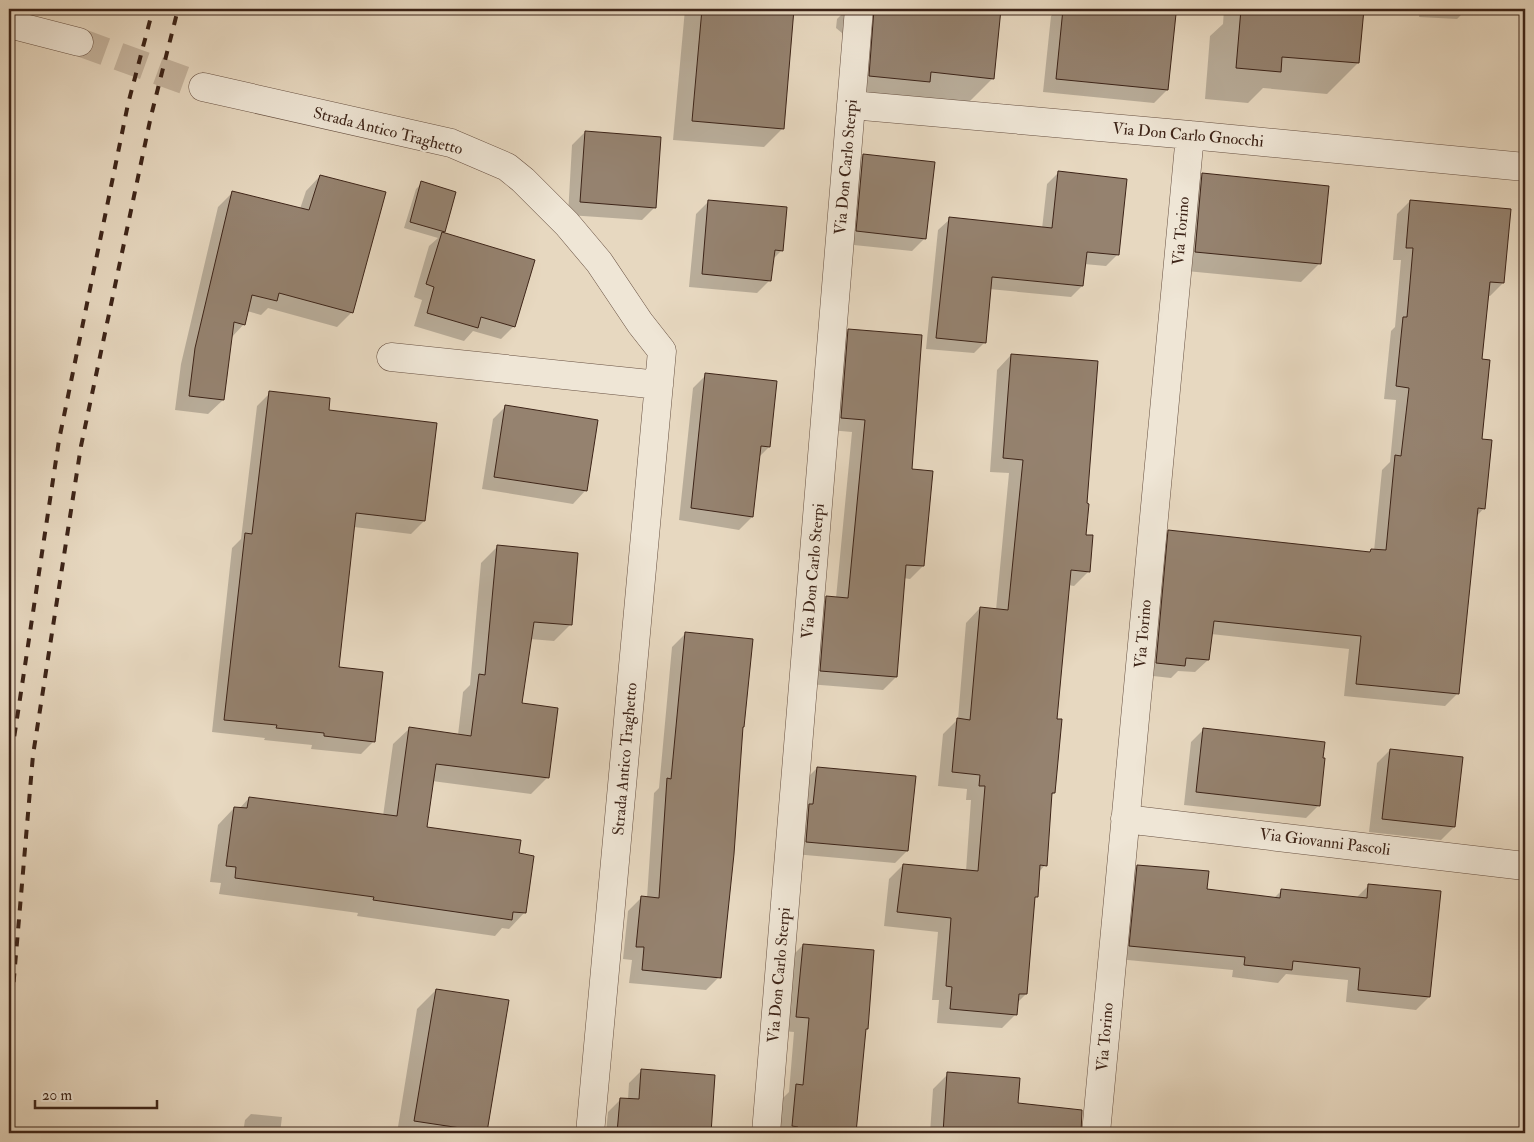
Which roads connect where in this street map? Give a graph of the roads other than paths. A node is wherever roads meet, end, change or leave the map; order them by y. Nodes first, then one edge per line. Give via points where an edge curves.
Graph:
1 (859, 9) edge
2 (9, 24) edge
3 (79, 42) tunnel mouth
4 (203, 87) tunnel mouth
5 (851, 105) junction
6 (1190, 134) junction
7 (1525, 167) edge
8 (391, 357) dead end
9 (659, 385) junction
10 (1126, 819) junction
11 (1525, 866) edge
12 (590, 1133) edge
13 (766, 1133) edge
14 (1096, 1133) edge

1 - 5 street, Via Don Carlo Sterpi
2 - 3 street
4 - 9 street, Strada Antico Traghetto via 451,143 507,167 568,224 662,351
5 - 6 street, Via Don Carlo Gnocchi
5 - 13 street, Via Don Carlo Sterpi
6 - 7 street, Via Don Carlo Gnocchi
6 - 10 street, Via Torino
8 - 9 street
9 - 12 street, Strada Antico Traghetto
10 - 11 street, Via Giovanni Pascoli
10 - 14 street, Via Torino

